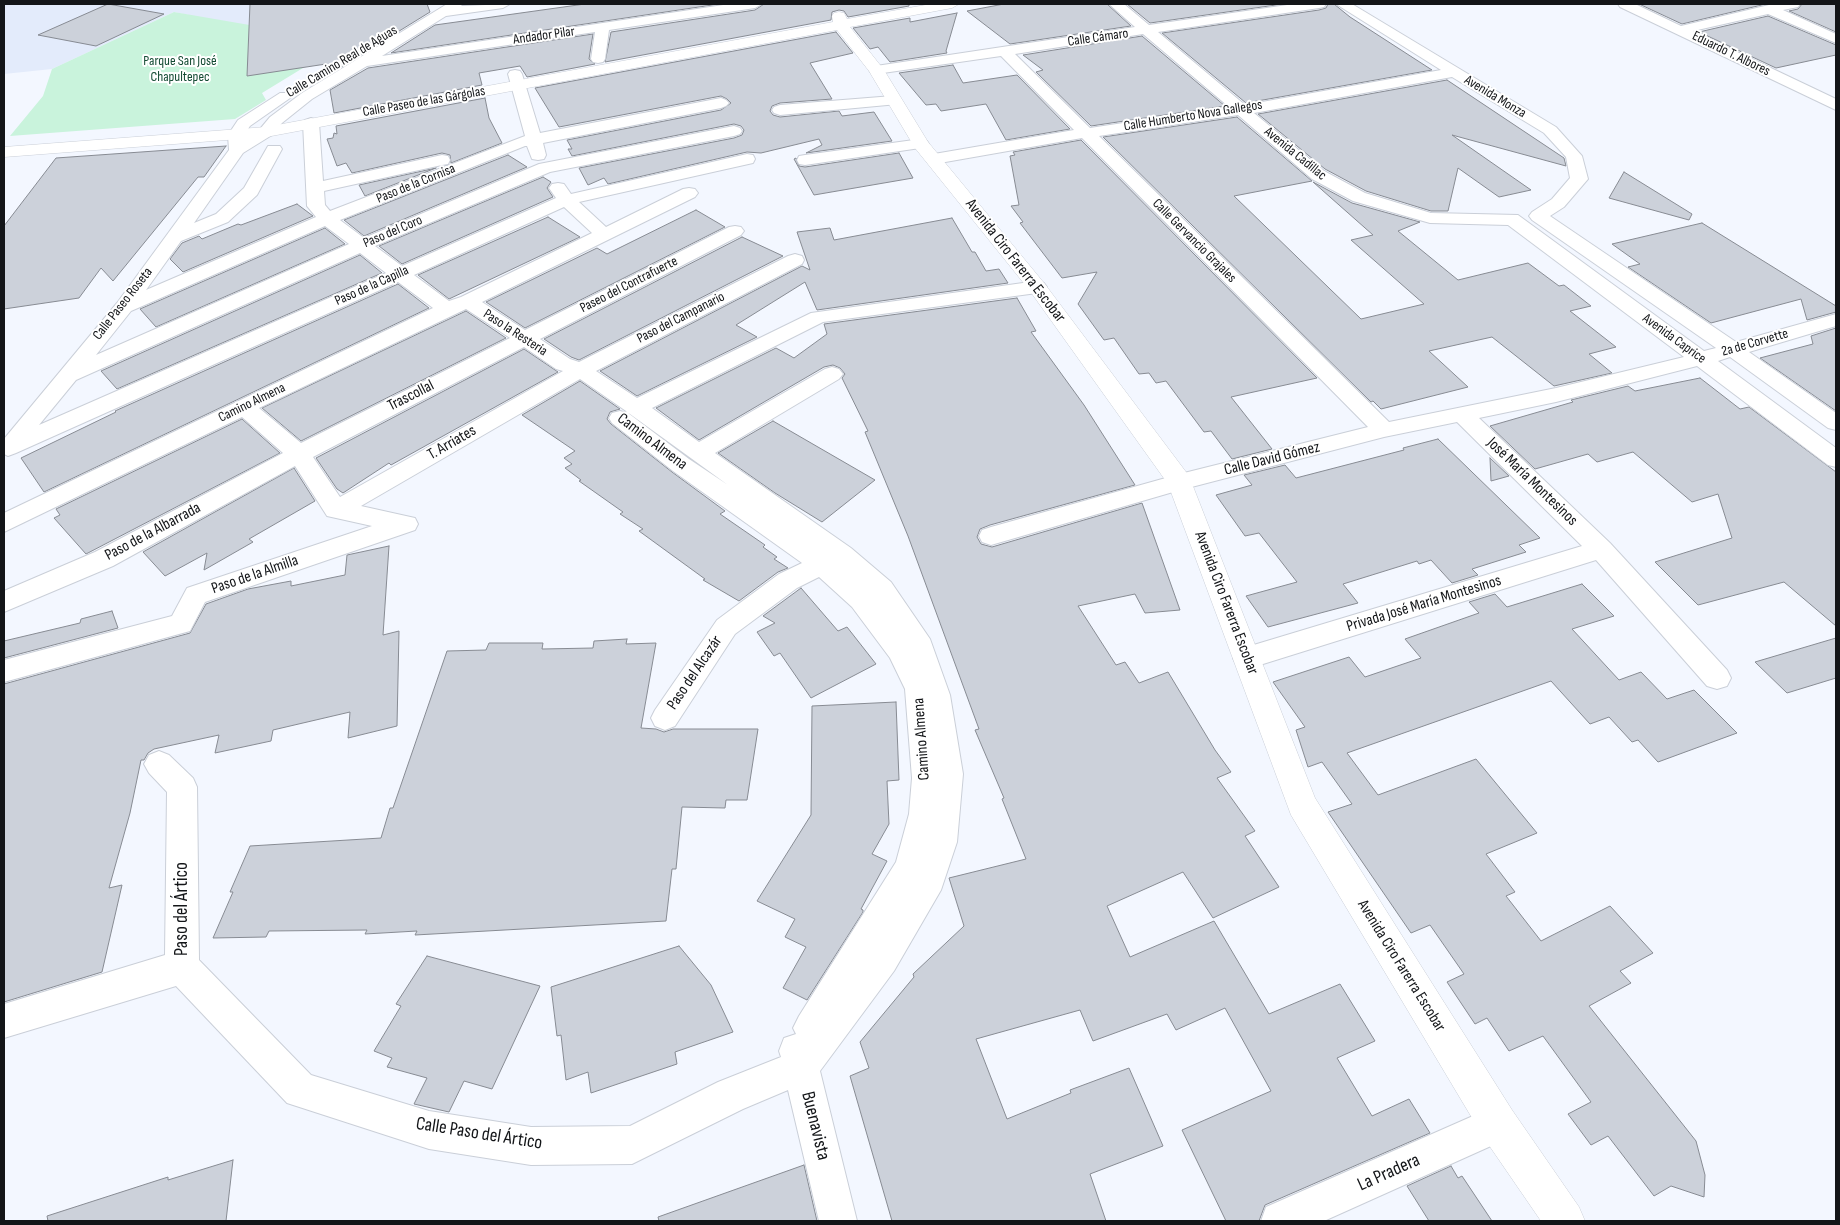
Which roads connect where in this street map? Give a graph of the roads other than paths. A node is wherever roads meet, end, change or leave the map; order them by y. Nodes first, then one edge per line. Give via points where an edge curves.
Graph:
1 (456, 4) edge
2 (503, 4) edge
3 (755, 4) edge
4 (906, 4) edge
5 (952, 4) edge
6 (1116, 4) edge
7 (1319, 4) edge
8 (1343, 4) edge
9 (1625, 4) edge
10 (1790, 4) edge
11 (440, 9) edge
12 (676, 9) edge
13 (1768, 9) junction
14 (843, 15) edge
15 (603, 27) junction
16 (1836, 27) edge
17 (1149, 30) junction
18 (1680, 30) junction
19 (1836, 40) edge
20 (1004, 51) junction
21 (598, 59) junction
22 (359, 64) junction
23 (333, 66) junction
24 (876, 70) junction
25 (1453, 72) junction
26 (516, 79) junction
27 (893, 101) junction
28 (721, 103) dead end
29 (1836, 105) edge
30 (780, 110) dead end
31 (1242, 110) junction
32 (276, 120) junction
33 (311, 123) junction
34 (734, 130) dead end
35 (266, 132) junction
36 (1086, 132) junction
37 (239, 136) junction
38 (4, 141) edge
39 (527, 141) junction
40 (921, 144) junction
41 (274, 149) dead end
42 (4, 152) edge
43 (747, 159) dead end
44 (934, 159) junction
45 (805, 160) dead end
46 (544, 168) junction
47 (314, 188) junction
48 (689, 193) dead end
49 (566, 200) junction
50 (1538, 216) joint
51 (327, 219) junction
52 (1512, 219) joint
53 (735, 231) dead end
54 (603, 234) junction
55 (174, 237) junction
56 (363, 245) junction
57 (1597, 257) junction
58 (795, 260) dead end
59 (1570, 262) junction
60 (399, 274) junction
61 (1037, 286) junction
62 (468, 302) junction
63 (124, 307) junction
64 (447, 310) junction
65 (1836, 320) edge
66 (523, 338) junction
67 (1733, 350) junction
68 (1701, 358) junction
69 (571, 370) junction
70 (832, 374) dead end
71 (66, 376) junction
72 (1556, 395) joint
73 (244, 408) junction
74 (635, 408) junction
75 (1463, 415) junction
76 (1836, 423) edge
77 (1384, 430) junction
78 (6, 451) edge
79 (698, 452) junction
80 (299, 454) junction
81 (1836, 459) edge
82 (1180, 482) junction
83 (336, 510) junction
84 (4, 523) edge
85 (991, 536) dead end
86 (1601, 549) junction
87 (822, 564) junction
88 (4, 602) edge
89 (1247, 658) junction
90 (4, 671) edge
91 (1717, 678) dead end
92 (664, 718) dead end
93 (159, 764) dead end
94 (182, 967) junction
95 (4, 1021) edge
96 (799, 1059) junction
97 (1498, 1124) junction
98 (836, 1211) edge
99 (1280, 1221) edge
100 (1564, 1221) edge

1 - 11 street, Calle Camino Real de Aguas
2 - 11 street
3 - 12 street, Andador Pilar
4 - 14 street
5 - 14 street
6 - 17 street, Avenida Cadillac
7 - 17 street, Calle Cámaro
8 - 25 street, Avenida Monza
9 - 18 street, Eduardo T. Albores
10 - 13 street
10 - 16 street
11 - 22 street, Calle Camino Real de Aguas
11 - 23 street, Calle Camino Real de Aguas via 423,14
12 - 15 street, Andador Pilar
13 - 18 street
13 - 19 street
14 - 21 street, Calle Paseo de las Gárgolas
14 - 24 street, Avenida Ciro Farerra Escobar
14 - 26 street, Calle Paseo de las Gárgolas
15 - 21 street
15 - 22 street, Andador Pilar
17 - 20 street, Calle Cámaro
17 - 31 street, Avenida Cadillac
18 - 29 street, Eduardo T. Albores
20 - 24 street, Calle Cámaro
20 - 36 street, Calle Gervancio Grajales
21 - 26 street, Calle Paseo de las Gárgolas
22 - 23 street, Andador Pilar
22 - 32 street, Calle Camino Real de Aguas via 307,96
23 - 37 street, Calle Camino Real de Aguas
24 - 27 street, Avenida Ciro Farerra Escobar
25 - 31 street, Calle Humberto Nova Gallegos
25 - 50 street, Avenida Monza via 1550,130 1574,156 1578,179 1558,204
26 - 32 street, Calle Paseo de las Gárgolas
26 - 33 street, Calle Paseo de las Gárgolas
26 - 39 street
27 - 30 street
27 - 40 street, Avenida Ciro Farerra Escobar
28 - 39 street, Paso de la Cornisa
31 - 36 street, Calle Humberto Nova Gallegos
31 - 52 street, Avenida Cadillac via 1318,175 1359,197 1430,218
32 - 35 street, Calle Paseo Roseta
32 - 37 street, Calle Paseo de las Gárgolas
33 - 35 street, Calle Paseo de las Gárgolas
33 - 47 street
34 - 46 street, Paso del Coro
35 - 37 street, Calle Paseo Roseta
36 - 44 street, Calle Humberto Nova Gallegos
36 - 77 street, Calle Gervancio Grajales
37 - 38 street, Calle Paseo de las Gárgolas
37 - 42 street, Calle Paseo de las Gárgolas
37 - 55 street, Calle Paseo Roseta
39 - 46 street
39 - 47 street
39 - 51 street, Paso de la Cornisa
40 - 44 street, Avenida Ciro Farerra Escobar
40 - 45 street
41 - 55 street via 251,191 222,218
43 - 49 street, Paso de la Capilla
44 - 61 street, Avenida Ciro Farerra Escobar
46 - 49 street
46 - 56 street, Paso del Coro
47 - 51 street via 316,206
48 - 54 street, Camino Almena
49 - 54 street
49 - 60 street, Paso de la Capilla
50 - 57 street, Avenida Caprice
51 - 56 street
51 - 63 street, Paso de la Cornisa
52 - 59 street, Avenida Caprice
53 - 66 street, Paseo del Contrafuerte
54 - 62 street, Camino Almena
55 - 63 street, Calle Paseo Roseta
56 - 60 street
56 - 71 street, Paso del Coro
57 - 59 street
57 - 67 street, Avenida Caprice
58 - 69 street, Paso del Campanario
59 - 68 street, Avenida Caprice
60 - 64 street
60 - 78 street, Paso de la Capilla
61 - 74 street, Camino Almena via 818,317
61 - 82 street, Avenida Ciro Farerra Escobar
62 - 64 street, Camino Almena
62 - 66 street, Paso la Resteria
63 - 71 street, Calle Paseo Roseta
64 - 73 street, Camino Almena
65 - 67 street, 2a de Corvette
66 - 69 street, Paso la Resteria
66 - 80 street, Trascollal
67 - 68 street, 2a de Corvette
67 - 76 street, Avenida Caprice
68 - 72 street, 2a de Corvette
68 - 81 street, Avenida Caprice
69 - 74 street, Camino Almena
69 - 83 street, T. Arriates
69 - 87 street, Camino Almena via 681,465
70 - 79 street
71 - 78 street, Calle Paseo Roseta
72 - 75 street, Calle David Gómez
73 - 80 street
73 - 84 street, Camino Almena
74 - 79 street, Camino Almena
75 - 77 street, Calle David Gómez
75 - 86 street, José María Montesinos
77 - 82 street, Calle David Gómez
79 - 96 street, Camino Almena via 842,554 882,589 917,639 936,695 948,774 941,842 925,890 882,959
80 - 83 street
80 - 88 street, Paso de la Albarrada via 104,559
82 - 85 street, Calle David Gómez
82 - 89 street, Avenida Ciro Farerra Escobar
83 - 90 street, Paso de la Almilla via 406,524 196,595 181,624
86 - 89 street, Privada José María Montesinos
86 - 91 street, José María Montesinos
87 - 92 street, Paso del Alcazár via 788,581 726,627
87 - 96 street, Camino Almena via 861,600 900,651 919,689 926,778 924,814 910,868
89 - 97 street, Avenida Ciro Farerra Escobar via 1302,805
93 - 94 street, Paso del Ártico via 182,787
94 - 95 street, Paso del Ártico
94 - 96 street, Calle Paso del Ártico via 300,1090 429,1130 531,1146 632,1145
96 - 98 street, Buenavista
97 - 99 street, La Pradera
97 - 100 street, Avenida Ciro Farerra Escobar

